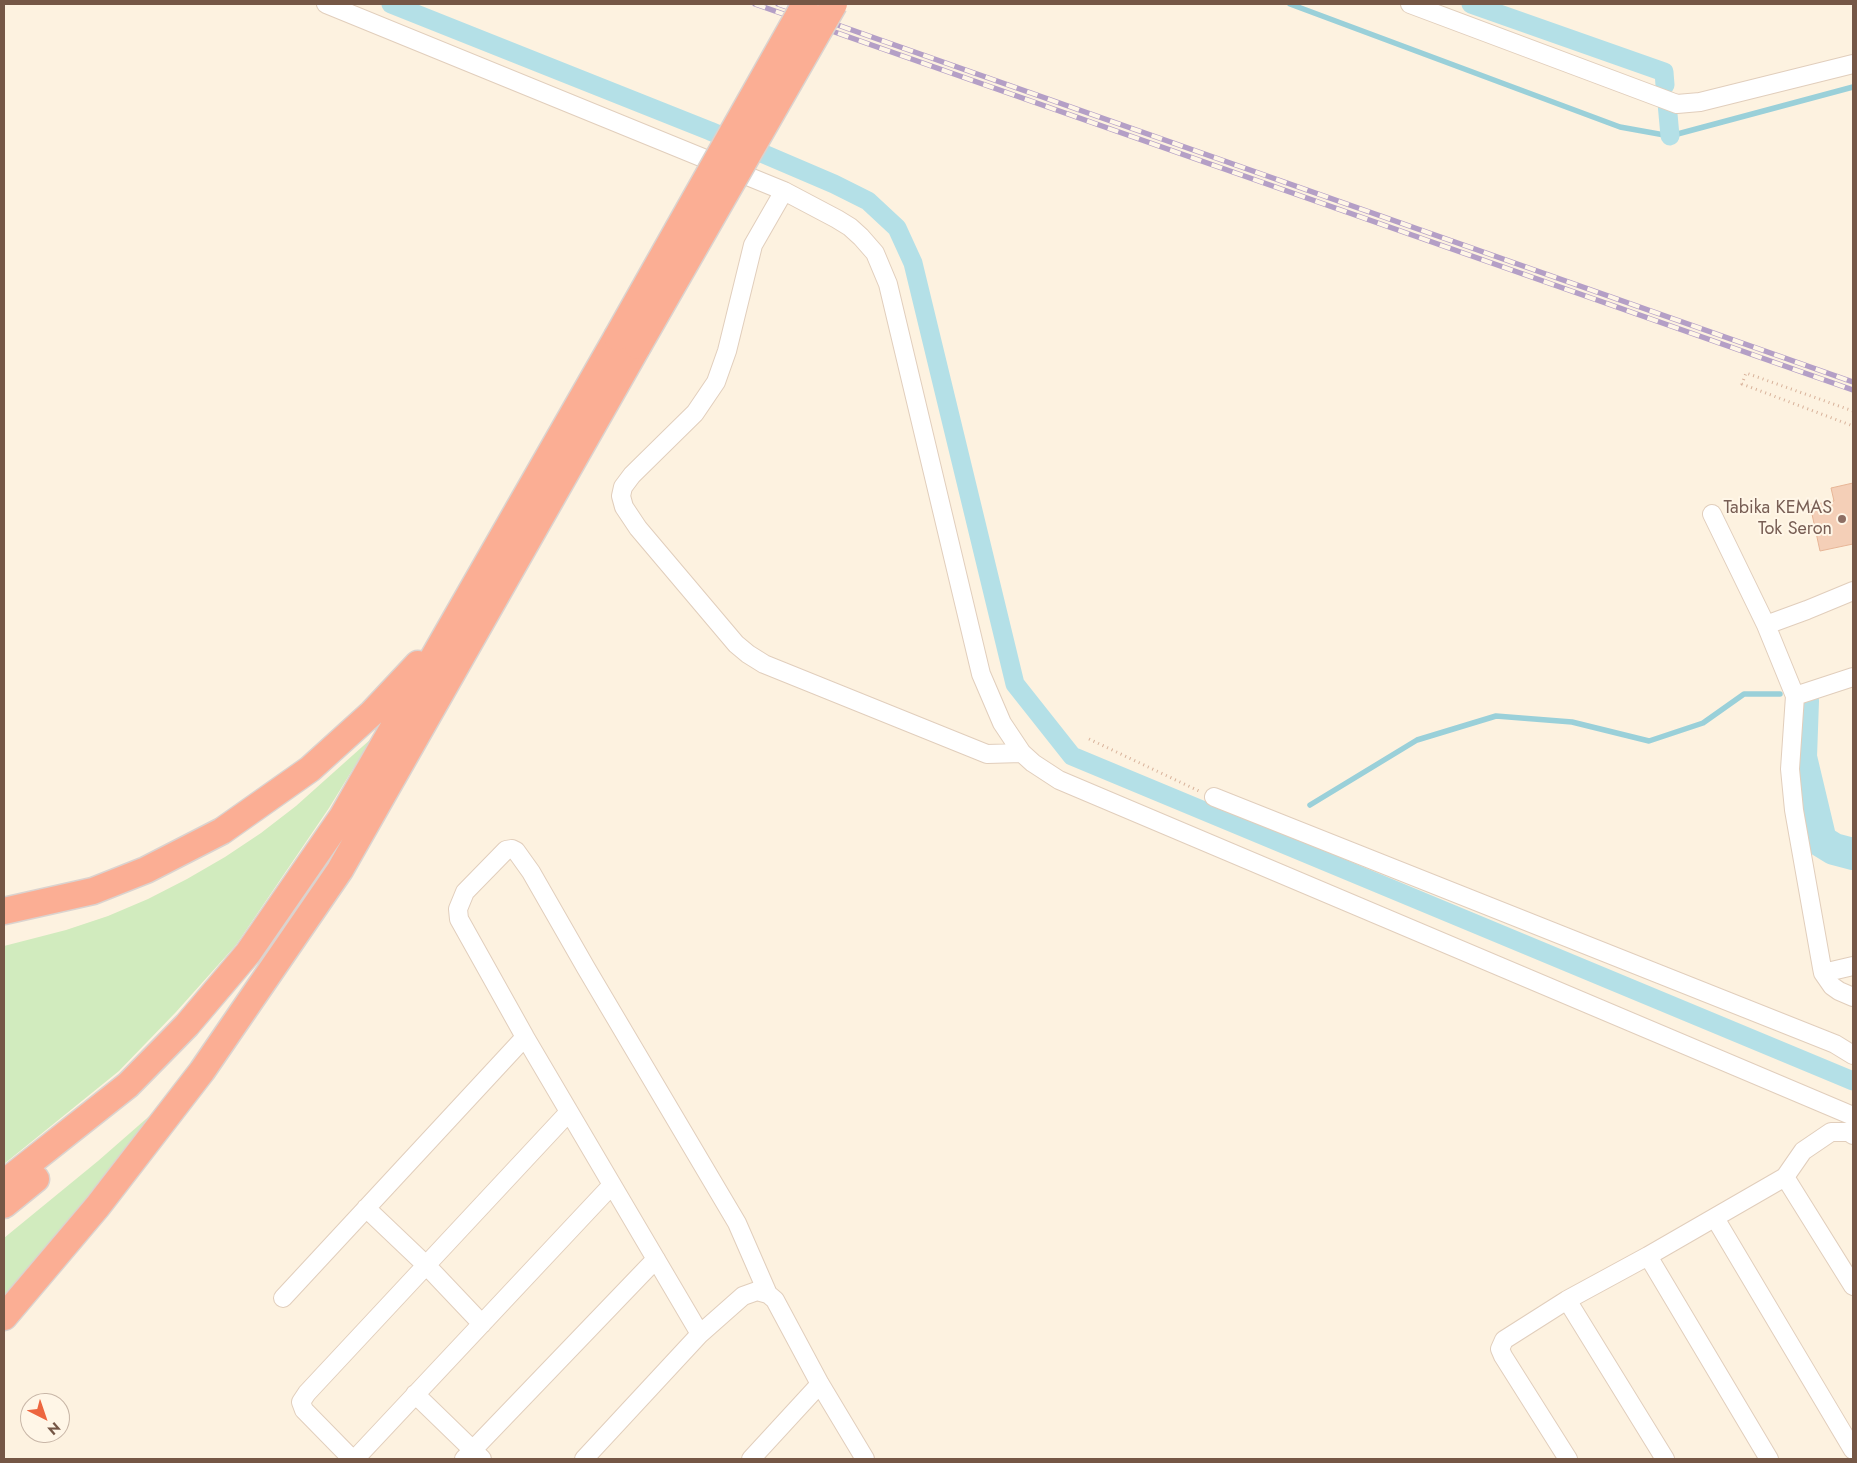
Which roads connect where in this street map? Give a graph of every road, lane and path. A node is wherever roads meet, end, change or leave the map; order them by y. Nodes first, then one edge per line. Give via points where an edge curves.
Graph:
1 (326, 4) edge
2 (805, 4) edge
3 (834, 4) edge
4 (1410, 4) edge
5 (1853, 64) edge
6 (784, 191) junction
7 (628, 341) junction
8 (1853, 411) edge
9 (1853, 426) edge
10 (1712, 514) dead end
11 (1853, 591) edge
12 (1766, 625) junction
13 (446, 635) junction
14 (460, 660) junction
15 (1853, 677) edge
16 (1795, 696) junction
17 (1089, 739) dead end
18 (1022, 753) junction
19 (1214, 797) joint
20 (4, 910) edge
21 (1853, 966) edge
22 (1823, 973) junction
23 (1853, 997) edge
24 (525, 1037) junction
25 (1853, 1055) edge
26 (569, 1112) junction
27 (1853, 1116) edge
28 (1853, 1135) edge
29 (1785, 1177) junction
30 (4, 1183) edge
31 (612, 1185) junction
32 (4, 1205) edge
33 (366, 1208) junction
34 (1715, 1218) junction
35 (1648, 1256) junction
36 (656, 1259) junction
37 (427, 1266) junction
38 (1853, 1286) edge
39 (768, 1294) junction
40 (283, 1298) dead end
41 (1567, 1300) junction
42 (4, 1317) edge
43 (482, 1324) junction
44 (700, 1334) junction
45 (820, 1384) junction
46 (415, 1394) junction
47 (1853, 1450) edge
48 (1853, 1455) edge
49 (473, 1456) edge
50 (861, 1458) edge
51 (353, 1459) edge
52 (584, 1459) edge
53 (751, 1459) edge
54 (1568, 1459) edge
55 (1665, 1459) edge
56 (1769, 1459) edge
57 (1846, 1459) edge

1 - 6 street
2 - 7 highway, bridge
3 - 7 highway, bridge
4 - 5 street via 1677,104 1700,102
6 - 18 street via 861,236 875,253 885,276 981,674 1002,723
6 - 18 street via 754,245 727,352 716,382 695,413 623,487 624,507 736,644 764,664 987,754
7 - 13 highway
7 - 14 highway
8 - 9 path via 1746,373 1742,384
10 - 12 street
11 - 12 street
12 - 16 street
13 - 20 highway via 372,712 310,769 222,831 146,870 93,891
13 - 30 highway via 342,817 248,953 187,1025 128,1085
14 - 32 highway via 361,827 256,969 200,1034 137,1099
14 - 42 highway via 340,870 213,1055 96,1207
15 - 16 street
16 - 22 street via 1790,769 1794,810
17 - 19 path
18 - 27 street via 1059,780
19 - 25 street via 1826,1040
21 - 22 street
22 - 23 street via 1832,986
24 - 26 street
24 - 33 street
24 - 39 street via 458,919 458,909 465,892 506,850 512,849 531,872 737,1224
26 - 31 street
26 - 37 street
28 - 29 street via 1831,1132 1803,1151
29 - 34 street
29 - 38 street
31 - 36 street
31 - 43 street
33 - 37 street
33 - 40 street
34 - 35 street
34 - 47 street
35 - 41 street
35 - 56 street
36 - 44 street
36 - 49 street
37 - 43 street
37 - 51 street via 301,1402 304,1410
39 - 44 street via 757,1291 743,1296
39 - 45 street via 775,1300
41 - 54 street via 1504,1340 1500,1349
41 - 55 street
43 - 46 street
44 - 52 street
45 - 50 street
45 - 53 street
46 - 49 street
46 - 51 street
48 - 57 street

